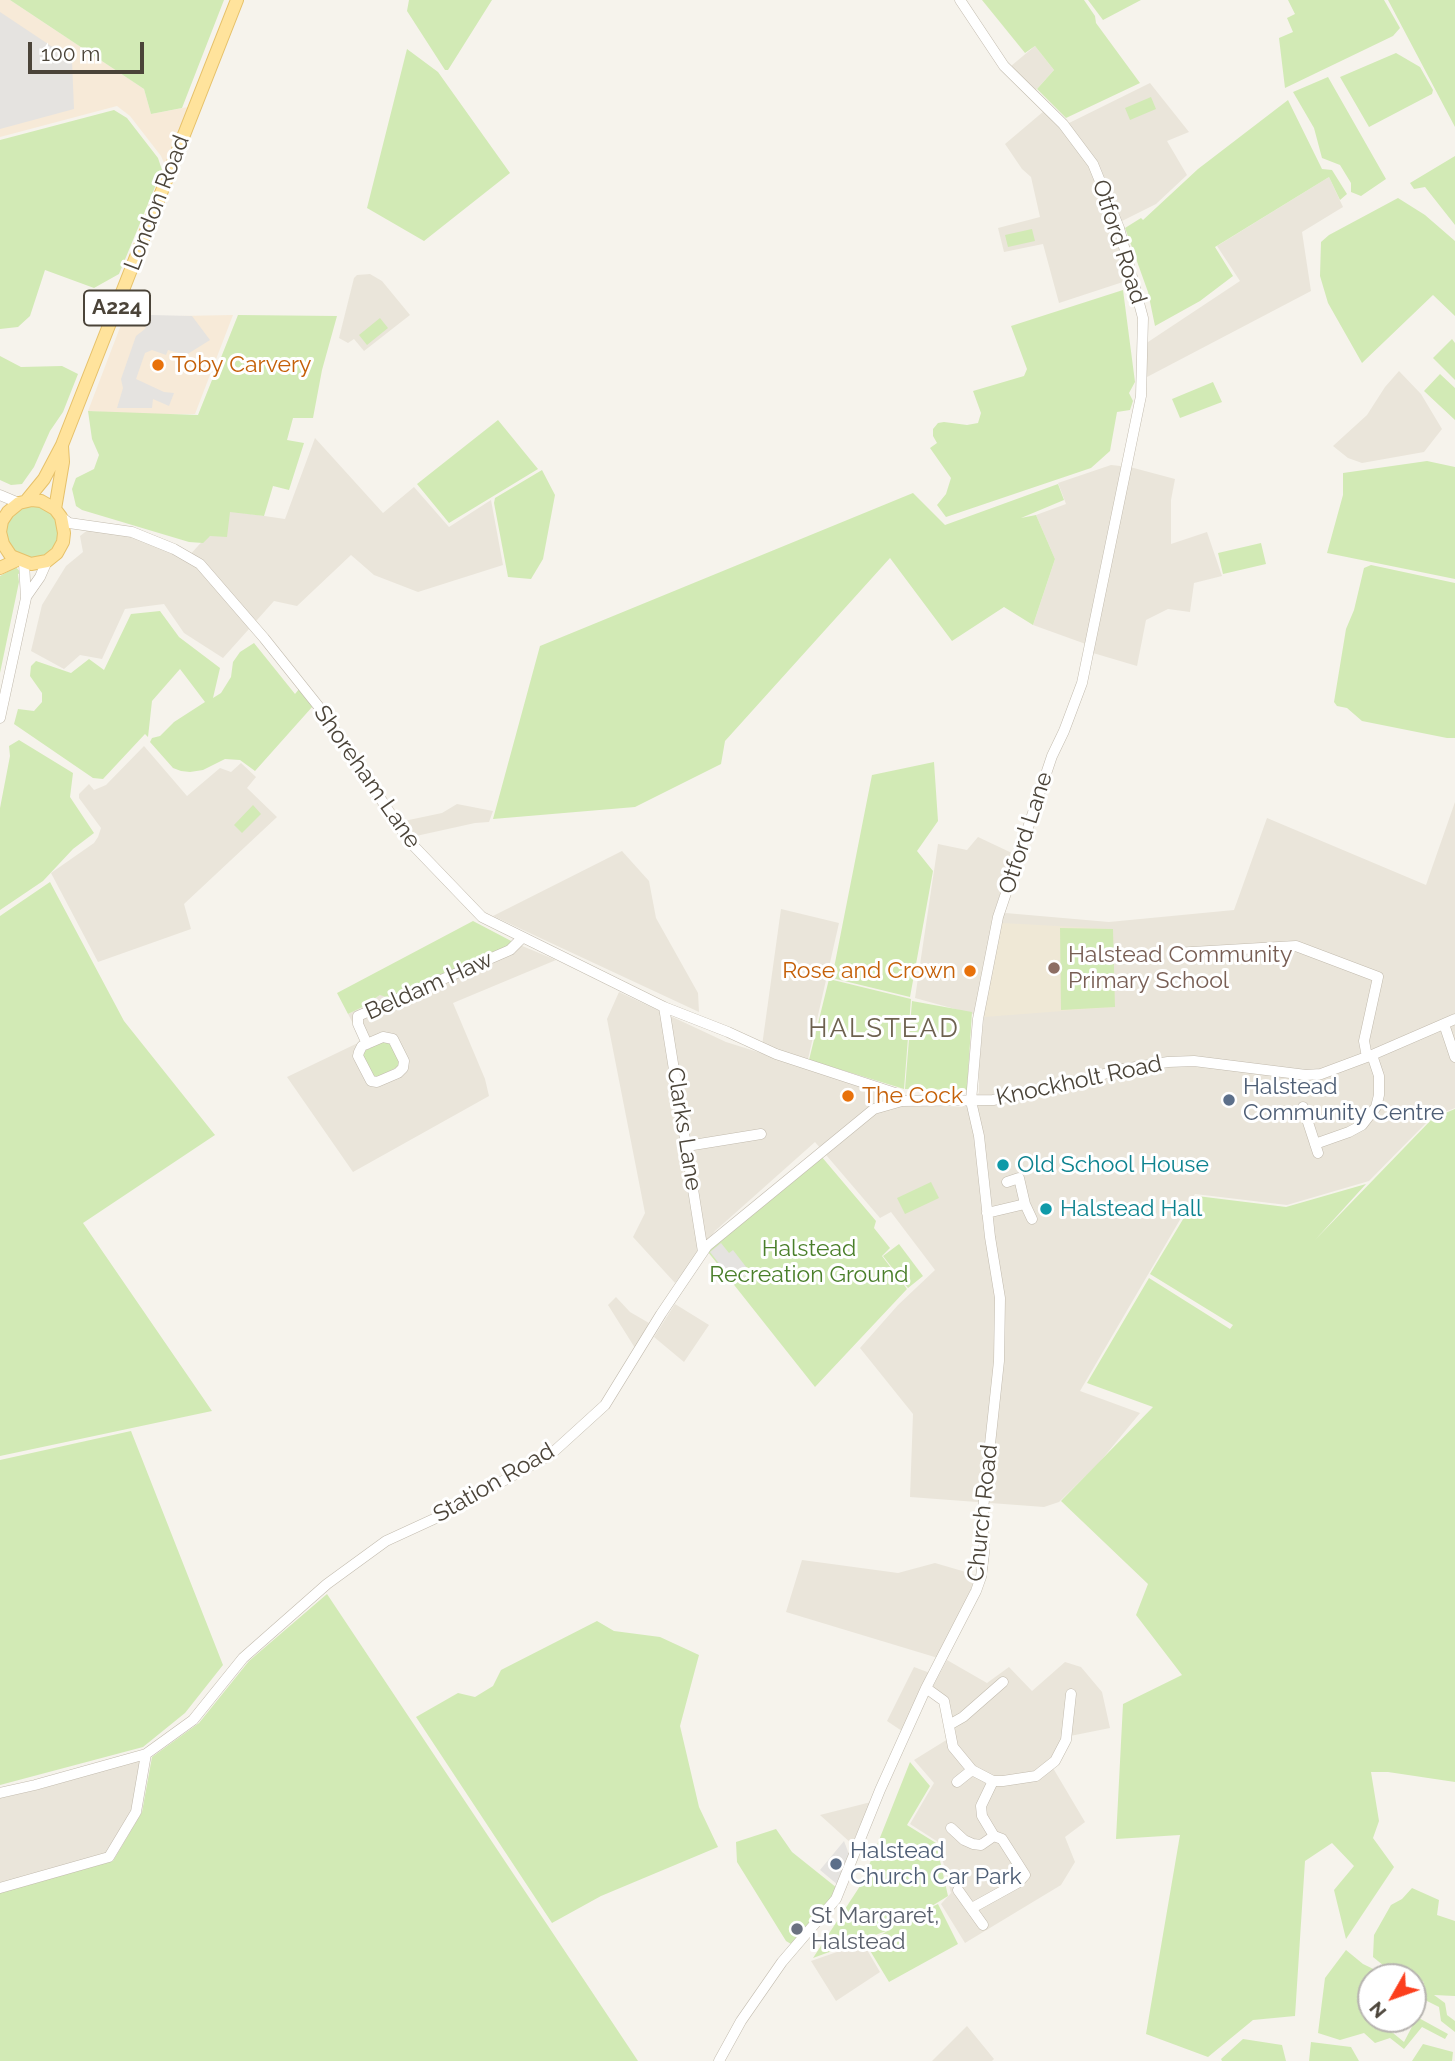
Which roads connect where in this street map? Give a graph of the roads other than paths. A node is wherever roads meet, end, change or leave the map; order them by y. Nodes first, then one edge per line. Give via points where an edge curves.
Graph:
1 (237, 0) edge
2 (960, 0) edge
3 (62, 445) junction
4 (0, 495) edge
5 (23, 502) junction
6 (58, 513) junction
7 (0, 526) edge
8 (88, 526) junction
9 (0, 538) edge
10 (63, 542) junction
11 (21, 561) junction
12 (47, 561) junction
13 (0, 568) edge
14 (1104, 571) joint
15 (26, 598) junction
16 (0, 718) edge
17 (522, 938) junction
18 (1183, 956) dead end
19 (664, 1007) junction
20 (1455, 1019) edge
21 (1444, 1024) junction
22 (368, 1044) junction
23 (1370, 1056) junction
24 (1455, 1057) edge
25 (902, 1101) junction
26 (971, 1101) junction
27 (1303, 1107) dead end
28 (761, 1134) dead end
29 (687, 1146) junction
30 (1007, 1182) dead end
31 (1025, 1204) junction
32 (987, 1213) junction
33 (1032, 1219) dead end
34 (703, 1252) junction
35 (1003, 1682) dead end
36 (926, 1688) junction
37 (1071, 1694) dead end
38 (949, 1726) junction
39 (146, 1754) junction
40 (972, 1770) junction
41 (993, 1781) junction
42 (957, 1782) dead end
43 (0, 1793) edge
44 (951, 1828) dead end
45 (993, 1836) junction
46 (0, 1888) edge
47 (958, 1890) dead end
48 (972, 1908) junction
49 (983, 1925) dead end
50 (719, 2061) edge

1 - 3 main road, London Road / A224
2 - 14 street, Otford Road via 1004,66 1063,124 1094,163 1119,228 1143,318 1141,396
3 - 5 main road, London Road / A224 via 44,479
3 - 6 main road, London Road / A224
4 - 5 street
5 - 6 main road via 41,501
5 - 7 main road via 8,512
6 - 8 street, Shoreham Lane via 69,523
6 - 10 main road
7 - 9 main road
8 - 10 street
8 - 17 street, Shoreham Lane via 132,532 200,564 323,712 408,840 482,918
9 - 11 main road via 6,550
10 - 12 main road
11 - 12 main road
11 - 13 main road
11 - 15 street
12 - 15 street
14 - 26 street, Otford Lane via 1082,683 1052,756 998,917 978,1019
15 - 16 street
17 - 19 street, Shoreham Lane
17 - 22 street, Beldam Haw via 510,950 358,1016
18 - 23 street via 1296,946 1378,978 1364,1041
19 - 25 street, Shoreham Lane via 776,1054 895,1093
19 - 29 street, Clarks Lane
20 - 21 street, Knockholt Road
21 - 23 street, Knockholt Road
21 - 24 street
22 - 22 street, Beldam Haw via 358,1056 371,1081 403,1068 393,1039 383,1037
23 - 26 street, Knockholt Road via 1306,1075 1168,1062 1036,1092
23 - 27 street via 1379,1076 1379,1096 1362,1125 1316,1148
25 - 26 street, Knockholt Road
25 - 34 street, Station Road via 861,1118
26 - 32 street, Church Road
28 - 29 street
29 - 34 street, Clarks Lane
30 - 31 street via 1019,1178
31 - 32 street
31 - 33 street
32 - 36 street, Church Road via 1000,1298 983,1509 984,1553 976,1591
34 - 39 street, Station Road via 605,1405 550,1455 386,1541 327,1584 243,1658 193,1720
35 - 38 street
36 - 38 street via 944,1701
36 - 50 street, Church Road via 836,1899 782,1962
37 - 41 street via 1066,1740 1055,1761 1036,1776
38 - 40 street via 953,1747
39 - 43 street, Station Road
39 - 46 street via 136,1812 108,1857
40 - 41 street
40 - 42 street
41 - 45 street via 981,1806
44 - 45 street via 973,1844 981,1845
45 - 48 street via 1002,1839 1025,1875
47 - 48 street
48 - 49 street

